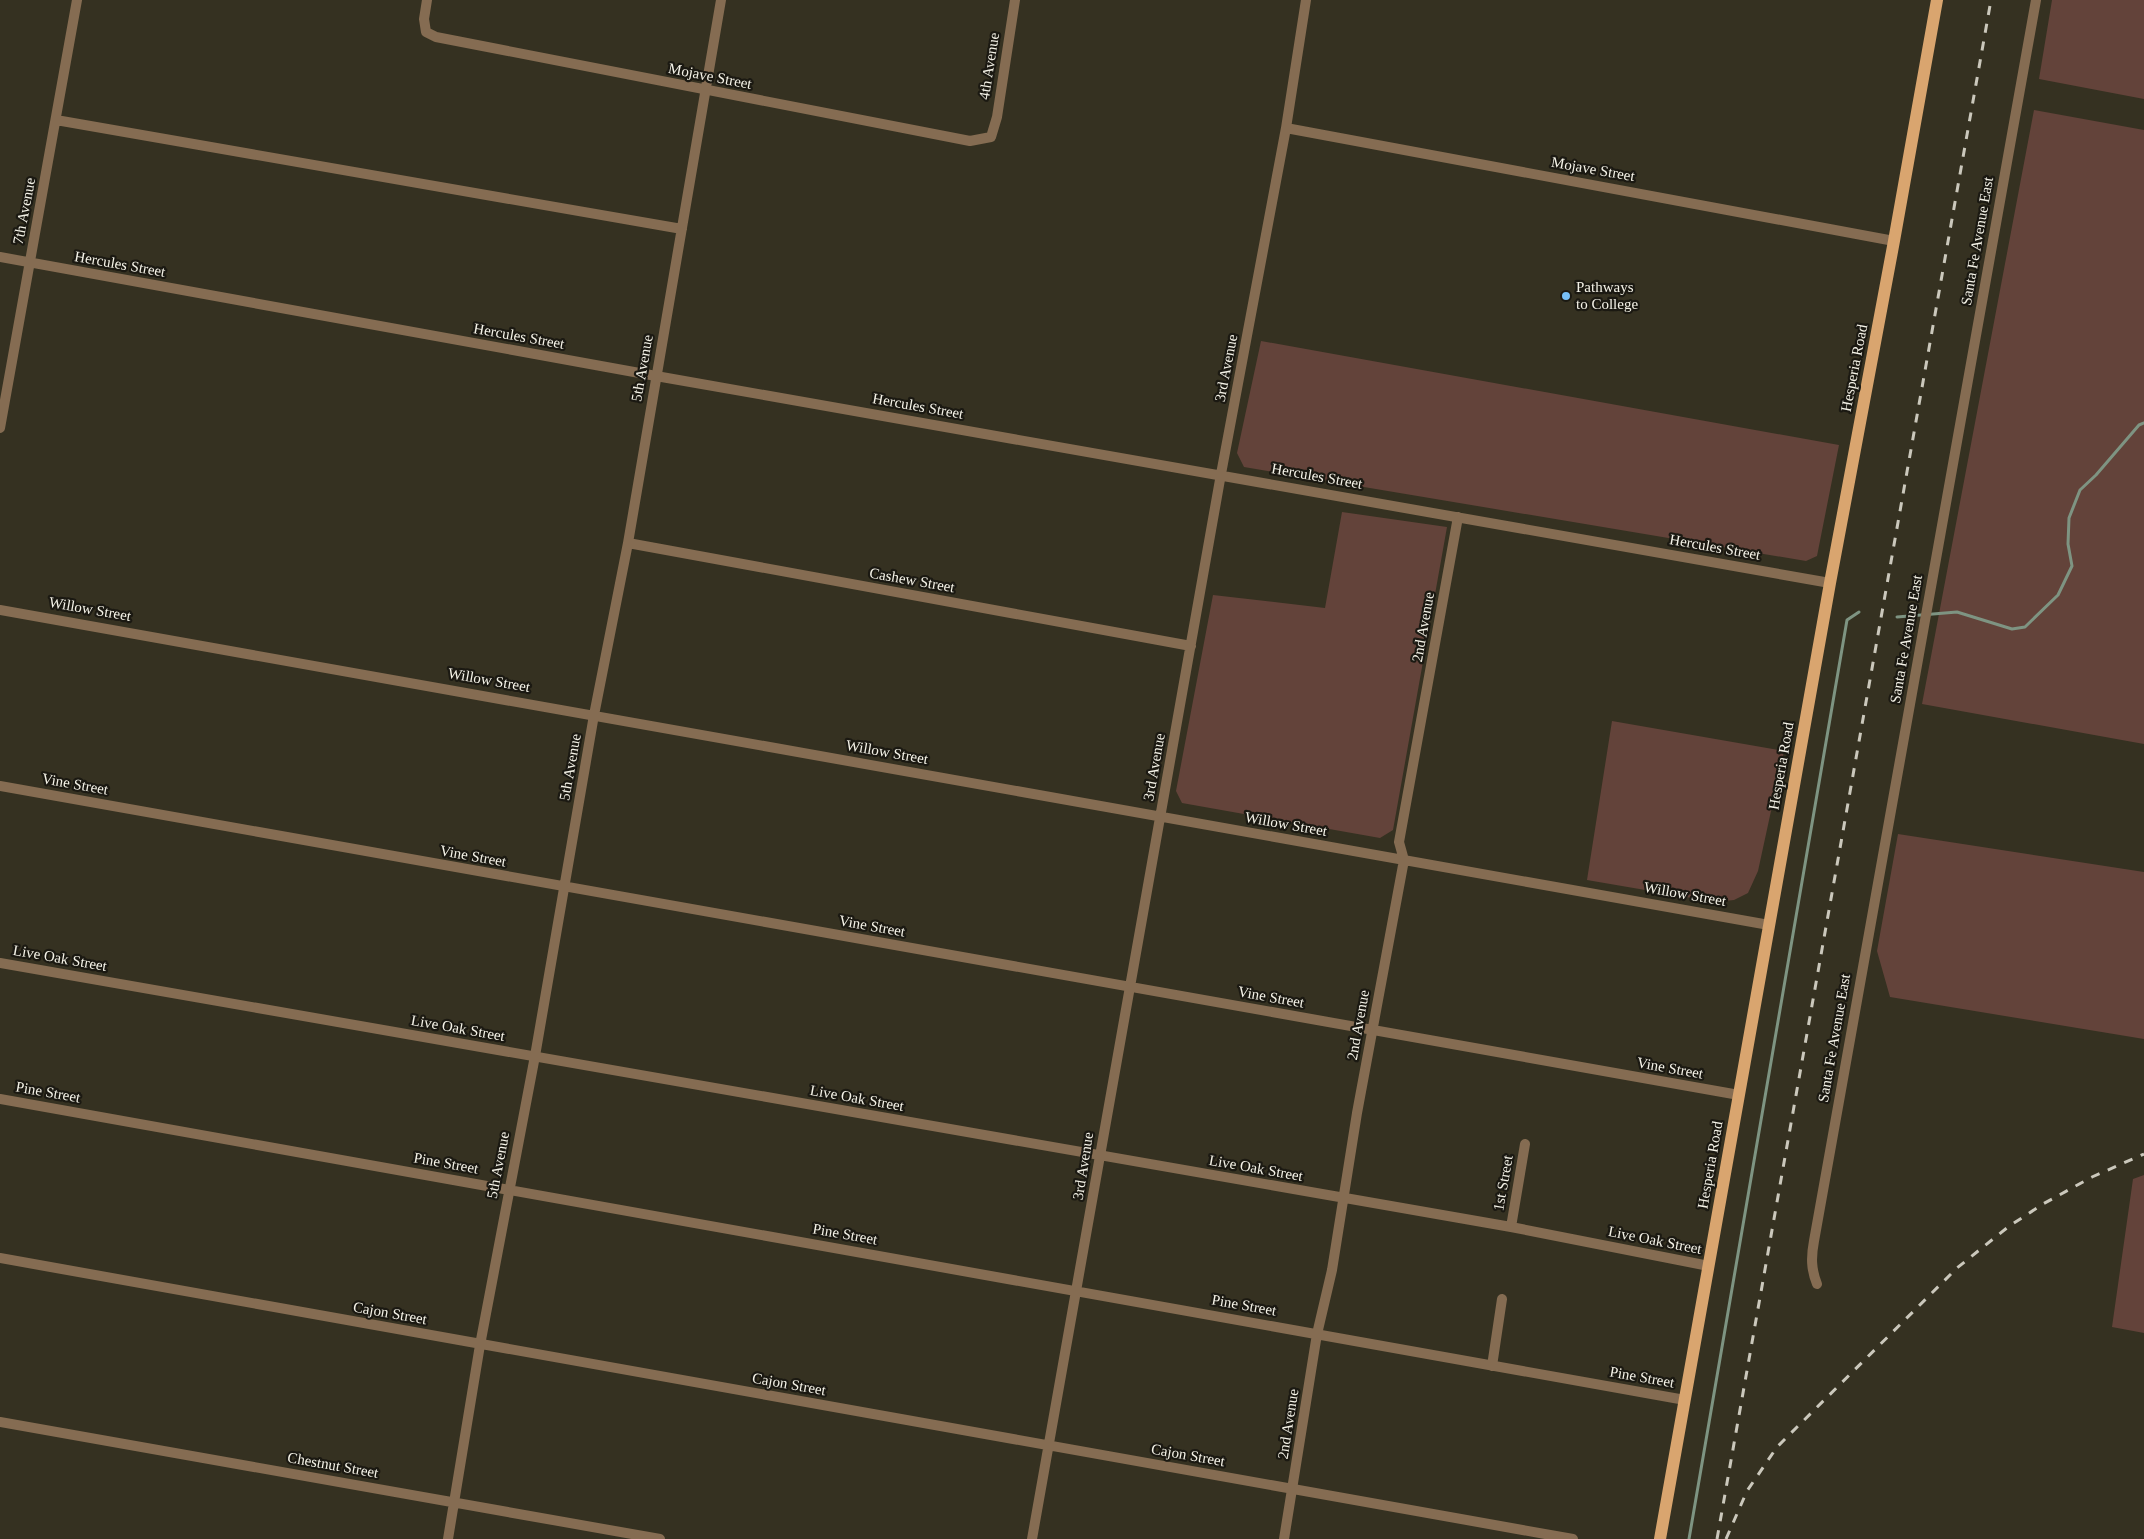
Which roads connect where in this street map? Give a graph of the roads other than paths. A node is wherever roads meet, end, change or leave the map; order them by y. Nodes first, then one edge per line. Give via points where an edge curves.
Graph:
1 (77, 0) edge
2 (427, 0) edge
3 (721, 0) edge
4 (1015, 0) edge
5 (1306, 0) edge
6 (1937, 0) edge
7 (2036, 0) edge
8 (706, 90) junction
9 (56, 120) junction
10 (1286, 128) junction
11 (991, 136) joint
12 (682, 229) junction
13 (1894, 241) junction
14 (0, 257) edge
15 (29, 262) junction
16 (656, 376) junction
17 (0, 428) edge
18 (1221, 474) junction
19 (1458, 517) junction
20 (628, 543) junction
21 (1830, 582) junction
22 (0, 610) edge
23 (1191, 646) junction
24 (594, 715) junction
25 (0, 786) edge
26 (1160, 817) junction
27 (1404, 860) junction
28 (564, 887) junction
29 (1769, 924) junction
30 (0, 963) edge
31 (1130, 987) junction
32 (1373, 1030) junction
33 (535, 1056) junction
34 (1739, 1095) junction
35 (0, 1099) edge
36 (1525, 1144) dead end
37 (1100, 1157) junction
38 (509, 1190) junction
39 (1343, 1198) junction
40 (1511, 1227) junction
41 (0, 1258) edge
42 (1709, 1266) junction
43 (1817, 1284) dead end
44 (1077, 1290) junction
45 (1502, 1299) dead end
46 (1317, 1334) junction
47 (480, 1345) junction
48 (1492, 1366) junction
49 (1685, 1400) junction
50 (0, 1422) edge
51 (1048, 1445) junction
52 (1294, 1488) junction
53 (455, 1502) junction
54 (448, 1539) edge
55 (660, 1539) edge
56 (1032, 1539) edge
57 (1284, 1539) edge
58 (1573, 1539) edge
59 (1660, 1539) edge

1 - 9 street, 7th Avenue
2 - 8 street, Mojave Street via 426,32 436,37
3 - 8 street, 5th Avenue
4 - 11 street, 4th Avenue
5 - 10 street, 3rd Avenue
6 - 13 main road, Hesperia Road
7 - 43 street, Santa Fe Avenue East via 1815,1233 1811,1259
8 - 11 street, Mojave Street via 970,140
8 - 12 street, 5th Avenue
9 - 12 street
9 - 15 street, 7th Avenue
10 - 13 street, Mojave Street
10 - 18 street, 3rd Avenue
12 - 16 street, 5th Avenue
13 - 21 main road, Hesperia Road
14 - 15 street, Hercules Street
15 - 16 street, Hercules Street
15 - 17 street, 7th Avenue
16 - 18 street, Hercules Street
16 - 20 street, 5th Avenue
18 - 19 street, Hercules Street
18 - 23 street, 3rd Avenue
19 - 21 street, Hercules Street
19 - 27 street, 2nd Avenue via 1398,842
20 - 23 street, Cashew Street
20 - 24 street, 5th Avenue
21 - 29 main road, Hesperia Road
22 - 24 street, Willow Street
23 - 26 street, 3rd Avenue
24 - 26 street, Willow Street
24 - 28 street, 5th Avenue
25 - 28 street, Vine Street
26 - 27 street, Willow Street
26 - 31 street, 3rd Avenue
27 - 29 street, Willow Street
27 - 32 street, 2nd Avenue
28 - 31 street, Vine Street
28 - 33 street, 5th Avenue
29 - 34 main road, Hesperia Road
30 - 33 street, Live Oak Street
31 - 32 street, Vine Street
31 - 37 street, 3rd Avenue
32 - 34 street, Vine Street
32 - 39 street, 2nd Avenue
33 - 37 street, Live Oak Street
33 - 38 street, 5th Avenue
34 - 42 main road, Hesperia Road
35 - 38 street, Pine Street
36 - 40 street, 1st Street
37 - 39 street, Live Oak Street
37 - 44 street, 3rd Avenue
38 - 44 street, Pine Street
38 - 47 street, 5th Avenue
39 - 40 street, Live Oak Street
39 - 46 street, 2nd Avenue via 1332,1270
40 - 42 street, Live Oak Street
41 - 47 street, Cajon Street
42 - 49 main road, Hesperia Road
44 - 46 street, Pine Street
44 - 51 street, 3rd Avenue
45 - 48 street
46 - 48 street, Pine Street
46 - 52 street, 2nd Avenue
47 - 51 street, Cajon Street
47 - 53 street, 5th Avenue
48 - 49 street, Pine Street
49 - 59 main road, Hesperia Road
50 - 53 street, Chestnut Street
51 - 52 street, Cajon Street
51 - 56 street, 3rd Avenue
52 - 57 street, 2nd Avenue
52 - 58 street, Cajon Street
53 - 54 street, 5th Avenue
53 - 55 street, Chestnut Street

